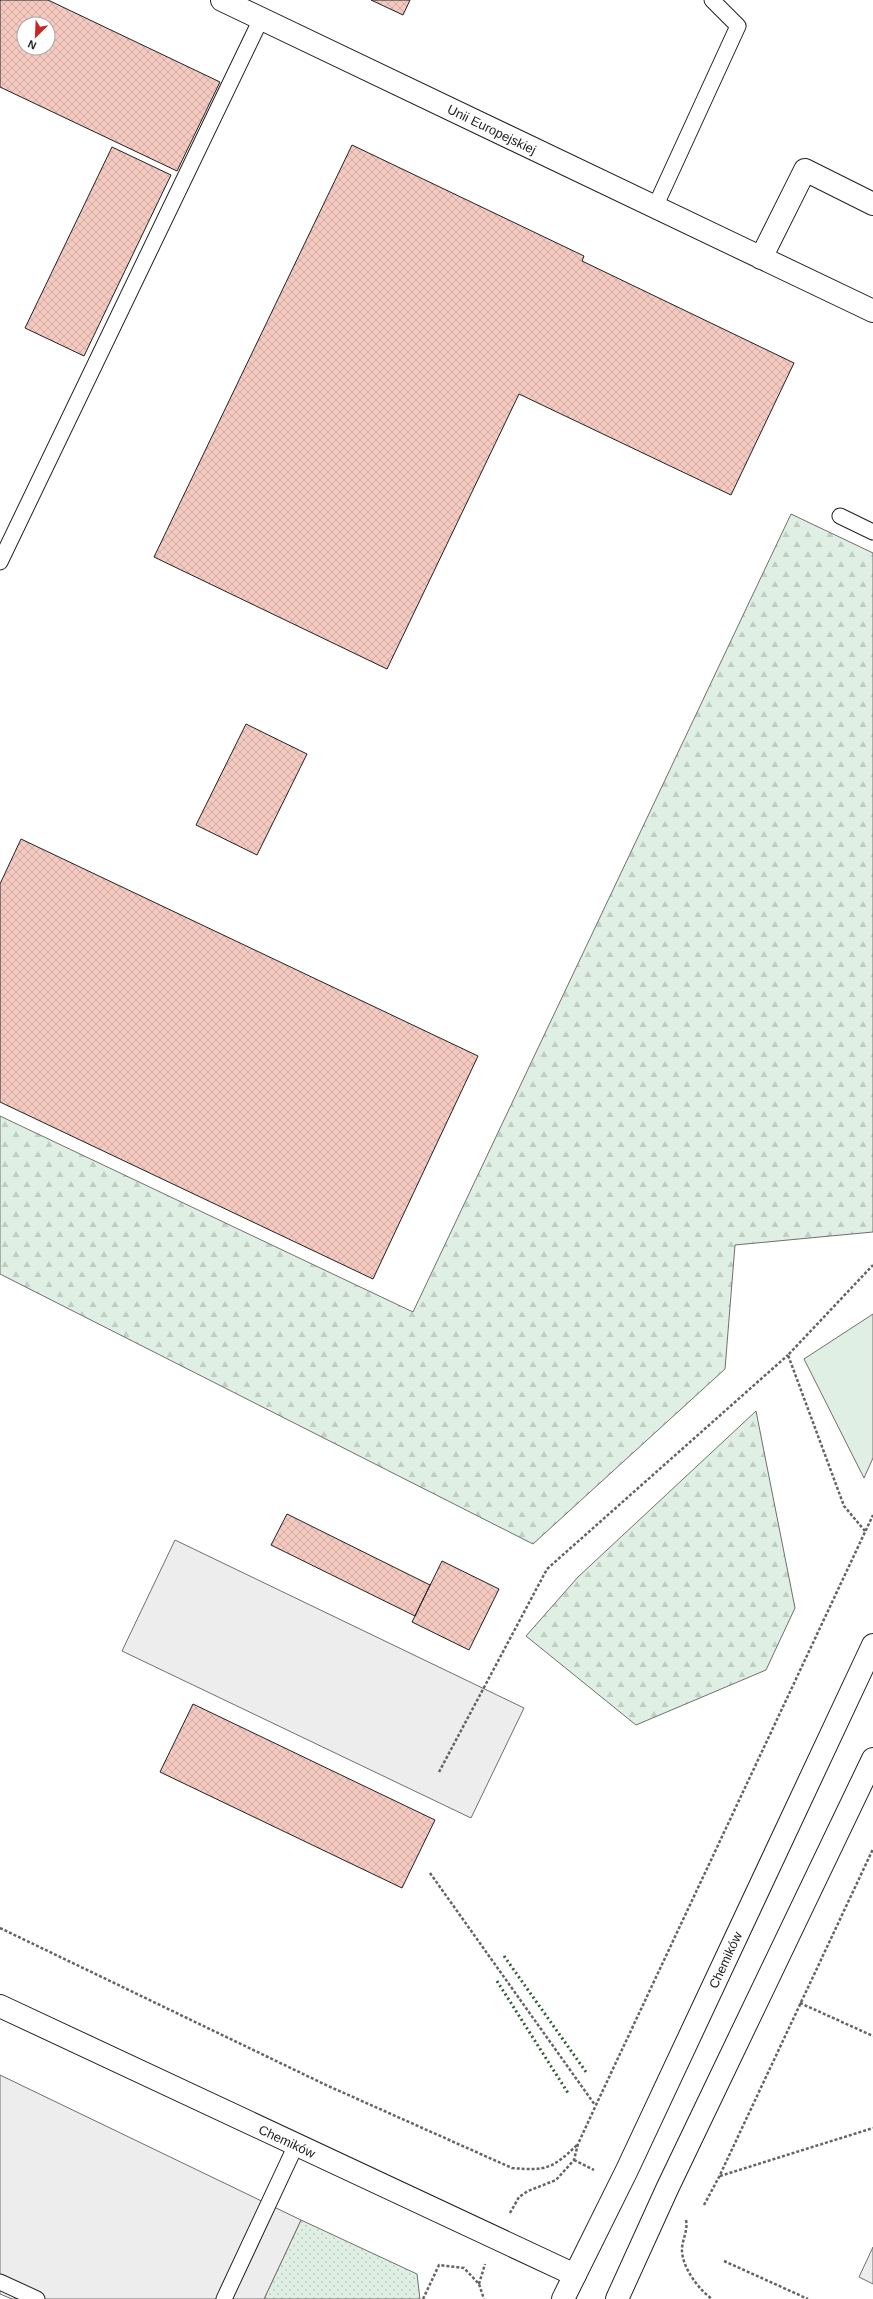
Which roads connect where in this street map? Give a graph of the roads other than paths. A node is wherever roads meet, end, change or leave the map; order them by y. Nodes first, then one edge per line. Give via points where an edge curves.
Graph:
1 (222, 0) edge
2 (712, 0) edge
3 (261, 19) junction
4 (873, 204) edge
5 (655, 207) junction
6 (761, 258) junction
7 (873, 310) edge
8 (840, 516) dead end
9 (873, 532) edge
10 (0, 562) edge
11 (873, 1645) edge
12 (873, 1758) edge
13 (0, 2006) edge
14 (296, 2145) junction
15 (574, 2275) junction
16 (0, 2282) edge
17 (38, 2299) edge
18 (224, 2299) edge
19 (563, 2299) edge
20 (618, 2299) edge

1 - 3 street, Unii Europejskiej
2 - 5 lane via 738,26
3 - 5 street, Unii Europejskiej
3 - 10 lane
4 - 6 street via 805,170
5 - 6 street, Unii Europejskiej
6 - 7 street, Unii Europejskiej
8 - 9 lane
11 - 15 street, Chemików via 627,2170
12 - 20 street via 667,2189
13 - 14 street, Chemików
14 - 15 street, Chemików
14 - 18 lane
15 - 19 street, Chemików
16 - 17 lane

